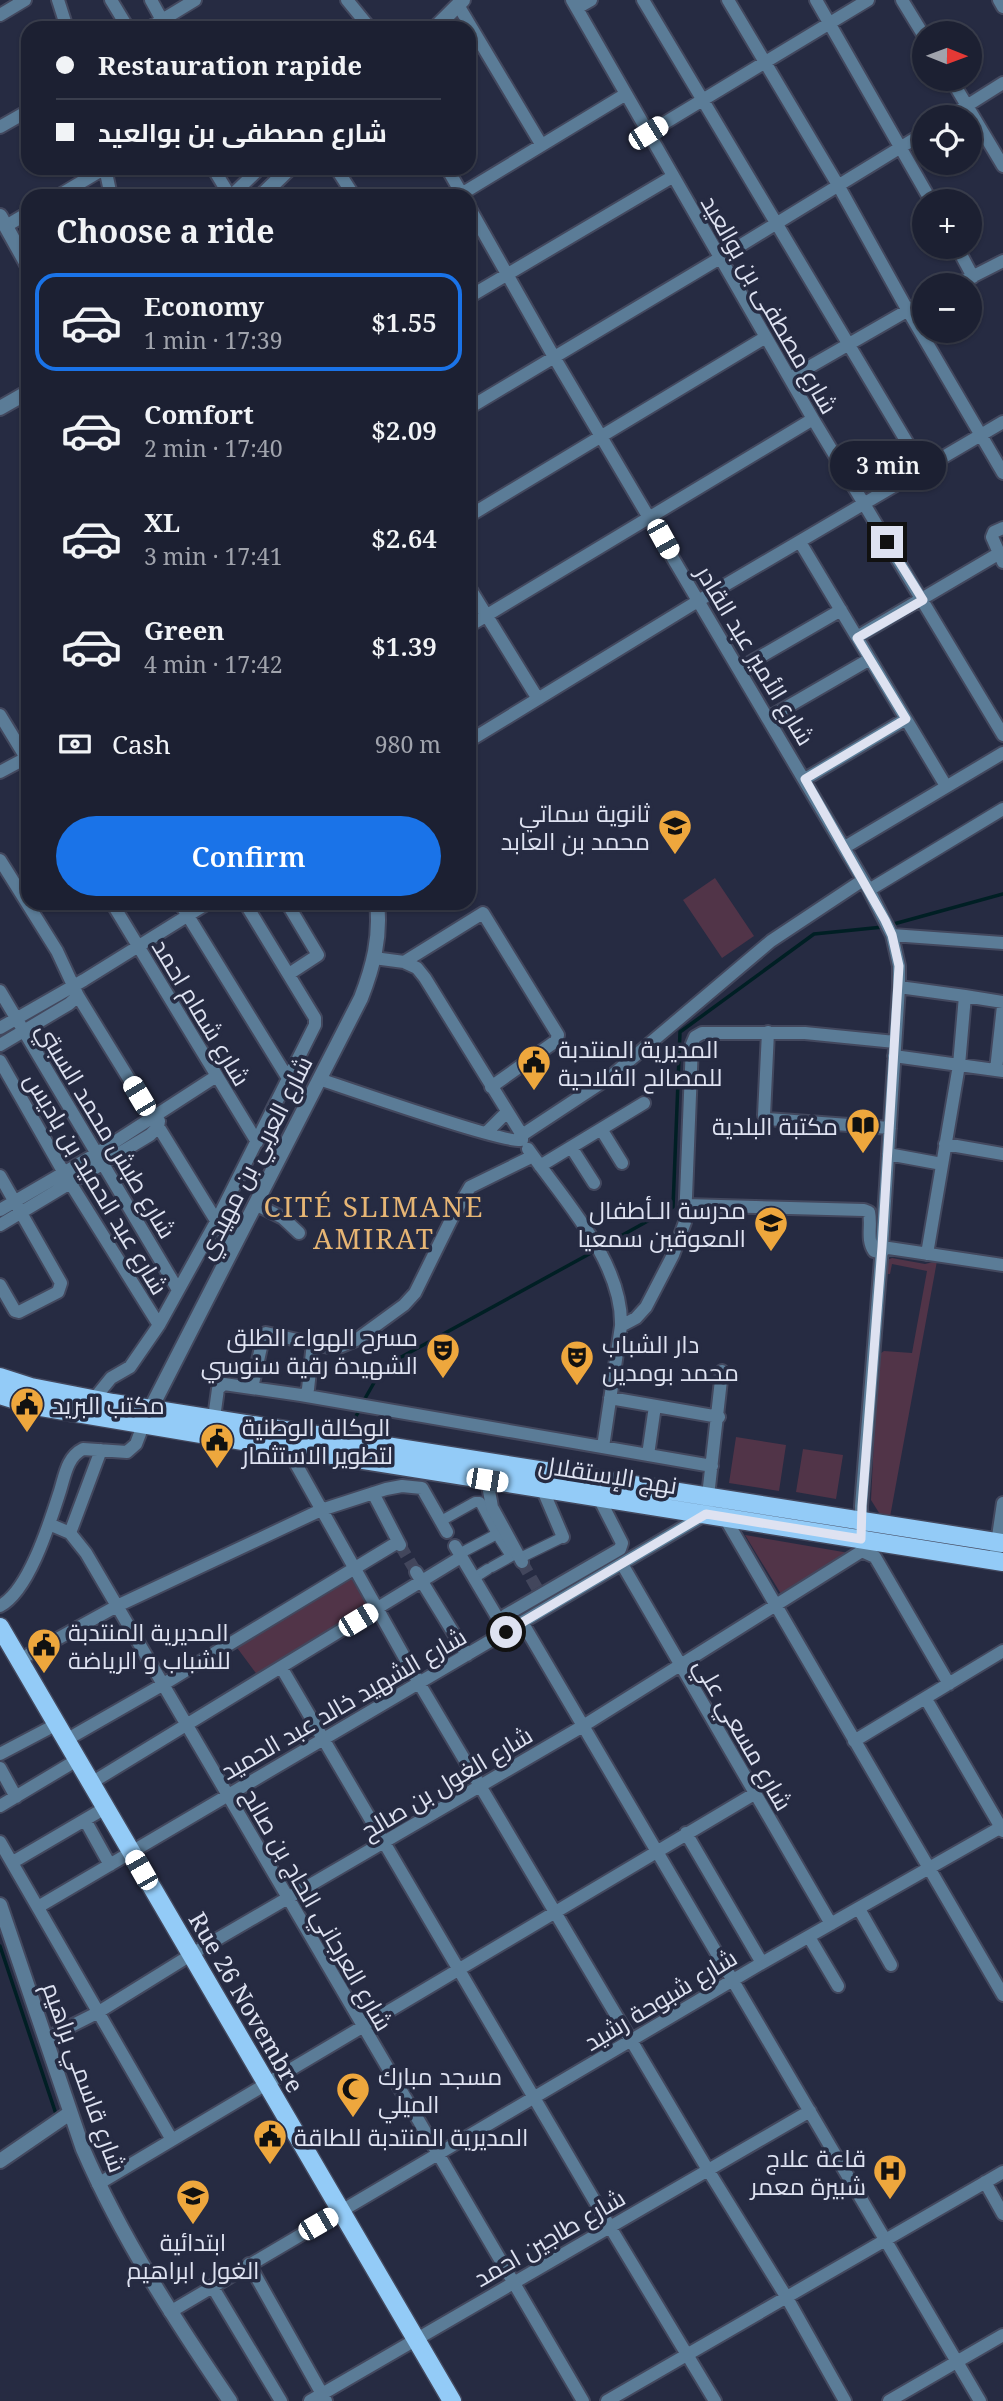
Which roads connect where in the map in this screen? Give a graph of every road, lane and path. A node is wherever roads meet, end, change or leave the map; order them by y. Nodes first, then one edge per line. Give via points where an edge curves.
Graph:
1 (25, 0) edge
2 (58, 0) edge
3 (111, 0) edge
4 (151, 0) edge
5 (195, 0) edge
6 (347, 0) edge
7 (591, 0) edge
8 (643, 0) edge
9 (728, 0) edge
10 (816, 0) edge
11 (868, 0) edge
12 (902, 0) edge
13 (999, 0) edge
14 (461, 2) edge
15 (574, 4) edge
16 (1003, 7) edge
17 (0, 15) edge
18 (162, 20) joint
19 (65, 21) edge
20 (124, 21) edge
21 (364, 21) edge
22 (442, 21) edge
23 (472, 21) edge
24 (915, 21) edge
25 (831, 24) junction
26 (476, 29) edge
27 (764, 62) junction
28 (1003, 85) edge
29 (959, 91) edge
30 (626, 94) junction
31 (702, 100) junction
32 (968, 105) joint
33 (21, 115) edge
34 (0, 127) edge
35 (982, 129) edge
36 (648, 133) junction
37 (912, 140) edge
38 (541, 144) junction
39 (901, 147) junction
40 (1003, 166) edge
41 (93, 175) edge
42 (252, 175) edge
43 (283, 175) edge
44 (672, 177) junction
45 (838, 185) junction
46 (70, 189) edge
47 (238, 189) edge
48 (268, 189) edge
49 (470, 189) edge
50 (924, 189) edge
51 (21, 216) edge
52 (476, 220) edge
53 (3, 221) edge
54 (776, 222) junction
55 (21, 252) edge
56 (720, 258) junction
57 (1003, 261) edge
58 (980, 273) edge
59 (507, 275) junction
60 (476, 293) edge
61 (912, 307) edge
62 (907, 309) junction
63 (766, 337) junction
64 (848, 343) junction
65 (554, 357) junction
66 (790, 378) junction
67 (21, 396) edge
68 (476, 404) edge
69 (0, 408) edge
70 (813, 419) junction
71 (1003, 422) edge
72 (981, 435) junction
73 (603, 436) junction
74 (923, 469) junction
75 (1003, 473) edge
76 (864, 504) junction
77 (476, 512) edge
78 (651, 518) junction
79 (1003, 528) edge
80 (800, 542) junction
81 (1000, 558) edge
82 (476, 598) edge
83 (923, 600) junction
84 (698, 601) junction
85 (841, 610) junction
86 (487, 616) junction
87 (476, 622) edge
88 (857, 638) junction
89 (870, 659) junction
90 (739, 669) junction
91 (538, 699) junction
92 (0, 715) edge
93 (768, 718) junction
94 (906, 719) junction
95 (1003, 735) edge
96 (476, 737) edge
97 (21, 749) edge
98 (1003, 753) edge
99 (21, 762) edge
100 (0, 772) edge
101 (805, 779) junction
102 (946, 786) junction
103 (1003, 809) edge
104 (845, 847) junction
105 (0, 860) edge
106 (866, 885) junction
107 (21, 894) edge
108 (31, 910) edge
109 (116, 910) edge
110 (184, 910) edge
111 (196, 910) edge
112 (249, 910) edge
113 (291, 910) edge
114 (378, 910) edge
115 (187, 915) junction
116 (889, 928) junction
117 (1003, 943) edge
118 (138, 947) junction
119 (374, 958) junction
120 (404, 962) junction
121 (289, 974) junction
122 (899, 987) junction
123 (0, 991) edge
124 (76, 991) junction
125 (965, 996) junction
126 (1003, 1004) edge
127 (16, 1017) junction
128 (0, 1028) edge
129 (25, 1031) junction
130 (768, 1032) junction
131 (895, 1042) junction
132 (0, 1045) edge
133 (894, 1056) junction
134 (0, 1061) edge
135 (959, 1065) junction
136 (999, 1071) edge
137 (215, 1077) junction
138 (319, 1079) junction
139 (289, 1080) junction
140 (491, 1087) junction
141 (644, 1103) dead end
142 (507, 1112) junction
143 (157, 1119) junction
144 (890, 1128) junction
145 (601, 1129) junction
146 (486, 1133) junction
147 (522, 1138) junction
148 (257, 1143) junction
149 (946, 1144) junction
150 (571, 1147) junction
151 (888, 1154) junction
152 (1003, 1154) edge
153 (99, 1159) junction
154 (537, 1161) junction
155 (622, 1163) dead end
156 (942, 1164) junction
157 (0, 1176) edge
158 (67, 1178) junction
159 (594, 1183) dead end
160 (255, 1204) junction
161 (687, 1205) junction
162 (18, 1207) junction
163 (0, 1210) edge
164 (216, 1222) junction
165 (0, 1225) edge
166 (299, 1233) dead end
167 (233, 1248) junction
168 (882, 1250) junction
169 (927, 1254) junction
170 (1003, 1265) edge
171 (0, 1285) edge
172 (178, 1290) junction
173 (159, 1325) junction
174 (621, 1326) junction
175 (313, 1343) junction
176 (722, 1371) dead end
177 (0, 1377) edge
178 (252, 1388) junction
179 (0, 1395) edge
180 (301, 1395) junction
181 (610, 1398) junction
182 (94, 1399) junction
183 (655, 1406) junction
184 (147, 1416) junction
185 (719, 1417) junction
186 (214, 1418) junction
187 (603, 1447) junction
188 (287, 1448) junction
189 (102, 1450) junction
190 (648, 1455) junction
191 (712, 1466) junction
192 (542, 1488) junction
193 (485, 1492) junction
194 (373, 1493) junction
195 (599, 1497) junction
196 (1003, 1503) edge
197 (707, 1506) junction
198 (726, 1509) junction
199 (321, 1510) junction
200 (861, 1513) junction
201 (49, 1524) junction
202 (444, 1527) joint
203 (70, 1532) junction
204 (563, 1537) joint
205 (500, 1539) dead end
206 (1000, 1542) edge
207 (862, 1545) junction
208 (458, 1552) junction
209 (518, 1557) junction
210 (999, 1561) edge
211 (622, 1564) junction
212 (354, 1567) junction
213 (418, 1576) junction
214 (474, 1578) junction
215 (0, 1606) edge
216 (117, 1606) junction
217 (776, 1607) junction
218 (378, 1608) junction
219 (506, 1615) dead end
220 (522, 1622) junction
221 (1, 1629) edge
222 (506, 1632) junction
223 (1003, 1651) edge
224 (467, 1655) junction
225 (18, 1657) junction
226 (680, 1666) junction
227 (281, 1667) junction
228 (419, 1683) junction
229 (949, 1684) junction
230 (162, 1685) junction
231 (926, 1699) junction
232 (186, 1725) junction
233 (583, 1726) junction
234 (61, 1732) junction
235 (323, 1740) junction
236 (854, 1741) junction
237 (0, 1755) edge
238 (78, 1760) junction
239 (0, 1768) edge
240 (91, 1783) junction
241 (480, 1785) junction
242 (754, 1794) junction
243 (227, 1796) junction
244 (16, 1797) junction
245 (0, 1806) edge
246 (105, 1808) junction
247 (85, 1820) junction
248 (1002, 1828) edge
249 (686, 1833) junction
250 (0, 1842) edge
251 (384, 1843) junction
252 (656, 1852) junction
253 (131, 1853) junction
254 (13, 1862) junction
255 (110, 1865) junction
256 (929, 1869) junction
257 (288, 1899) junction
258 (0, 1905) edge
259 (38, 1907) junction
260 (859, 1909) junction
261 (554, 1912) junction
262 (831, 1924) junction
263 (809, 1937) junction
264 (191, 1955) junction
265 (762, 1963) junction
266 (891, 1965) dead end
267 (458, 1969) junction
268 (733, 1981) junction
269 (838, 1986) dead end
270 (1003, 1995) edge
271 (97, 2012) junction
272 (362, 2026) junction
273 (45, 2039) junction
274 (631, 2041) junction
275 (266, 2084) junction
276 (535, 2097) junction
277 (810, 2111) junction
278 (70, 2113) junction
279 (172, 2140) junction
280 (438, 2155) junction
281 (0, 2161) edge
282 (708, 2170) junction
283 (1003, 2172) edge
284 (985, 2182) junction
285 (98, 2184) junction
286 (341, 2211) junction
287 (1003, 2214) edge
288 (610, 2227) junction
289 (886, 2240) junction
290 (249, 2264) junction
291 (513, 2282) junction
292 (212, 2286) junction
293 (787, 2298) junction
294 (170, 2312) junction
295 (1003, 2335) edge
296 (416, 2339) junction
297 (689, 2355) junction
298 (957, 2362) junction
299 (324, 2397) edge
300 (230, 2401) edge
301 (281, 2401) edge
302 (310, 2401) edge
303 (452, 2401) edge
304 (583, 2401) edge
305 (607, 2401) edge
306 (715, 2401) edge
307 (845, 2401) edge
308 (889, 2401) edge
309 (980, 2401) edge

1 - 17 street
2 - 19 street
3 - 20 street
4 - 18 street
5 - 18 street
6 - 21 street
7 - 15 street
8 - 31 street
9 - 27 street
10 - 25 street
11 - 25 street
12 - 24 street
13 - 16 street
14 - 22 street
14 - 23 street
15 - 30 street, شارع مصطفى بن بوالعيد
25 - 27 street
25 - 39 street
26 - 38 street
27 - 31 street
27 - 45 street
28 - 32 street
29 - 32 street
30 - 36 street, شارع مصطفى بن بوالعيد
30 - 38 street
31 - 36 street
31 - 54 street
33 - 34 street
35 - 40 street
36 - 44 street, شارع مصطفى بن بوالعيد
37 - 39 street
38 - 49 street
39 - 45 street
39 - 50 street
41 - 46 street
42 - 47 street
43 - 48 street
44 - 56 street, شارع مصطفى بن بوالعيد
44 - 59 street
45 - 54 street
45 - 62 street
51 - 53 street
52 - 59 street, شارع الأمير عبد القادر
53 - 55 street
54 - 56 street
54 - 64 street
56 - 63 street, شارع مصطفى بن بوالعيد
56 - 65 street
57 - 58 street
59 - 60 street
59 - 65 street, شارع الأمير عبد القادر
61 - 62 street
62 - 64 street
62 - 72 street
63 - 66 street, شارع مصطفى بن بوالعيد
63 - 73 street
64 - 66 street
64 - 74 street
65 - 68 street
65 - 73 street, شارع الأمير عبد القادر
66 - 70 street, شارع مصطفى بن بوالعيد
67 - 69 street
70 - 76 street, شارع مصطفى بن بوالعيد
70 - 78 street
71 - 72 street
72 - 74 street
72 - 75 street
73 - 77 street
73 - 78 street, شارع الأمير عبد القادر
74 - 76 street
76 - 80 street
76 - 83 street, شارع مصطفى بن بوالعيد
78 - 84 street, شارع الأمير عبد القادر
78 - 86 street
79 - 81 street via 992,537
80 - 84 street
80 - 85 street
81 - 83 street
82 - 86 street
83 - 88 street
83 - 95 street, شارع مصطفى بن بوالعيد
84 - 90 street, شارع الأمير عبد القادر
84 - 91 street
85 - 88 street
85 - 90 street
86 - 87 street
86 - 91 street
88 - 89 street
89 - 93 street
89 - 94 street
90 - 93 street, شارع الأمير عبد القادر
91 - 96 street
92 - 97 street
93 - 101 street, شارع الأمير عبد القادر
94 - 101 street
94 - 102 street
98 - 102 street
99 - 100 street
101 - 104 street, شارع الأمير عبد القادر
102 - 104 street
103 - 106 street
104 - 106 street, شارع الأمير عبد القادر
105 - 107 street
106 - 116 street, شارع الأمير عبد القادر
106 - 147 street via 771,941 610,1077
108 - 124 street
109 - 118 street, شارع شمام احمد
110 - 115 street
111 - 115 street
112 - 121 street
113 - 121 street via 318,955
114 - 119 street, شارع العربي بن مهيدي
115 - 118 street
115 - 139 street
116 - 117 street
116 - 122 street, شارع الأمير عبد القادر via 899,966
118 - 124 street
118 - 137 street, شارع شمام احمد
119 - 120 street
119 - 138 street, شارع العربي بن مهيدي via 360,998
120 - 140 street via 425,978
120 - 140 street via 483,913 558,1035 556,1041
121 - 139 street via 316,1021
122 - 125 street
122 - 131 street, شارع الأمير عبد القادر
123 - 127 street, شارع طبش محمد السبتي
124 - 127 street
124 - 129 street via 69,1004
124 - 143 street
125 - 126 street
125 - 135 street
126 - 136 street
127 - 128 street
127 - 129 street, شارع طبش محمد السبتي
129 - 132 street
129 - 153 street, شارع طبش محمد السبتي
130 - 131 street
130 - 144 street via 767,1119
130 - 161 street via 702,1033 695,1037
131 - 133 street, شارع الأمير عبد القادر
133 - 135 street
133 - 144 street, شارع الأمير عبد القادر
134 - 158 street, شارع عبد الحميد بن باديس
135 - 136 street
135 - 149 street
137 - 143 street
137 - 148 street, شارع شمام احمد
138 - 146 street
138 - 160 street, شارع العربي بن مهيدي
139 - 148 street
140 - 142 street
141 - 145 street
142 - 146 street
142 - 147 street
143 - 153 street via 150,1135
143 - 164 street
144 - 151 street, شارع الأمير عبد القادر
145 - 150 street
145 - 155 street
146 - 147 street via 517,1142
147 - 154 street
148 - 164 street
149 - 152 street
149 - 156 street
150 - 154 street
150 - 159 street
151 - 156 street
151 - 168 street, شارع الأمير عبد القادر
153 - 158 street
153 - 172 street, شارع طبش محمد السبتي
154 - 174 street via 607,1269 618,1291
154 - 175 street via 470,1187 415,1293 404,1305 356,1340 339,1347
156 - 169 street
157 - 162 street
158 - 162 street
158 - 173 street, شارع عبد الحميد بن باديس
160 - 166 street via 283,1218
160 - 167 street, شارع العربي بن مهيدي
161 - 168 street via 864,1210 870,1216 869,1242 874,1251
161 - 174 street via 673,1255 646,1307
162 - 163 street
162 - 165 street
162 - 171 street via 61,1288 19,1312
164 - 167 street
164 - 172 street
167 - 184 street, شارع العربي بن مهيدي
168 - 169 street
168 - 200 street, شارع الأمير عبد القادر
169 - 170 street
172 - 173 street
173 - 182 street via 130,1367 111,1378
174 - 181 street
175 - 178 street via 266,1333
175 - 180 street via 308,1389
176 - 185 street
177 - 182 main road, نهج الإستقلال
178 - 180 street
178 - 186 street via 220,1385
179 - 184 main road, نهج الإستقلال via 35,1406
180 - 187 street
181 - 183 street
181 - 187 street
182 - 184 main road, نهج الإستقلال
183 - 185 street
183 - 190 street
184 - 186 main road, نهج الإستقلال
184 - 188 main road, نهج الإستقلال
184 - 189 street via 131,1450
185 - 191 street
186 - 197 main road, نهج الإستقلال
187 - 190 street
188 - 193 main road, نهج الإستقلال
188 - 199 street
189 - 201 street via 83,1449 71,1458
189 - 203 street
190 - 191 street
191 - 197 street
192 - 193 main road, نهج الإستقلال
192 - 195 main road, نهج الإستقلال
192 - 204 street
193 - 209 street
194 - 199 street
194 - 202 street via 402,1486 422,1488
194 - 212 street via 399,1544
195 - 197 main road, نهج الإستقلال
195 - 219 street via 622,1547
196 - 206 street
197 - 198 main road, نهج الإستقلال
197 - 211 street, شارع الشهيد خالد عبد الحميد
198 - 200 main road, نهج الإستقلال
198 - 207 main road, نهج الإستقلال
198 - 217 street
199 - 212 street
199 - 216 street
200 - 206 main road, نهج الإستقلال
200 - 207 street
201 - 203 street
201 - 215 street via 21,1586
202 - 208 street via 480,1502 497,1534
203 - 216 street, شارع العرجاني الحاج بن صالح
204 - 209 street
205 - 209 street
206 - 210 street
207 - 210 main road, نهج الإستقلال
207 - 217 street, شارع الغول بن صالح
207 - 229 street via 875,1557
208 - 213 street
208 - 214 street
209 - 214 street
211 - 220 street, شارع الشهيد خالد عبد الحميد
211 - 226 street, شارع مسعي علي
212 - 218 street
212 - 230 street
213 - 218 street
213 - 224 street
214 - 222 street
216 - 225 street
216 - 230 street, شارع العرجاني الحاج بن صالح
217 - 226 street, شارع الغول بن صالح
217 - 236 street
218 - 227 street
218 - 228 street
220 - 222 street, شارع الشهيد خالد عبد الحميد
220 - 233 street
221 - 225 main road, Rue 26 Novembre
222 - 224 street, شارع الشهيد خالد عبد الحميد
223 - 229 street
224 - 228 street, شارع الشهيد خالد عبد الحميد
225 - 234 main road, Rue 26 Novembre
226 - 233 street, شارع الغول بن صالح
226 - 242 street, شارع مسعي علي
227 - 232 street
227 - 235 street
228 - 235 street, شارع الشهيد خالد عبد الحميد
228 - 241 street
229 - 231 street
230 - 232 street, شارع العرجاني الحاج بن صالح
230 - 234 street
231 - 236 street
231 - 248 street
232 - 240 street
232 - 243 street, شارع العرجاني الحاج بن صالح
233 - 241 street, شارع الغول بن صالح
233 - 252 street
234 - 237 street
234 - 238 main road, Rue 26 Novembre
235 - 243 street, شارع الشهيد خالد عبد الحميد
235 - 251 street
236 - 256 street
238 - 240 main road, Rue 26 Novembre
238 - 244 street
239 - 244 street
240 - 246 main road, Rue 26 Novembre
241 - 251 street, شارع الغول بن صالح
241 - 261 street
242 - 249 street
242 - 262 street, شارع مسعي علي
243 - 253 street, شارع الشهيد خالد عبد الحميد
243 - 257 street, شارع العرجاني الحاج بن صالح
244 - 245 street
246 - 247 street
246 - 253 main road, Rue 26 Novembre
247 - 254 street
247 - 255 street
248 - 256 street, شارع شبوحة رشيد
249 - 252 street
249 - 265 street
250 - 254 street
251 - 257 street, شارع الغول بن صالح
251 - 267 street
252 - 261 street
252 - 268 street
253 - 255 street, شارع الشهيد خالد عبد الحميد
253 - 264 main road, Rue 26 Novembre
254 - 259 street
255 - 259 street, شارع الشهيد خالد عبد الحميد
256 - 260 street, شارع شبوحة رشيد
256 - 270 street
257 - 264 street, شارع الغول بن صالح
257 - 272 street, شارع العرجاني الحاج بن صالح
258 - 273 street, شارع قاسمي براهيم
259 - 271 street
260 - 262 street, شارع شبوحة رشيد
260 - 266 street
261 - 267 street
261 - 274 street
262 - 263 street, شارع شبوحة رشيد
263 - 265 street, شارع شبوحة رشيد
263 - 269 street
264 - 271 street, شارع الغول بن صالح
264 - 275 main road, Rue 26 Novembre
265 - 268 street, شارع شبوحة رشيد
267 - 272 street
267 - 276 street
268 - 274 street, شارع شبوحة رشيد
268 - 277 street
271 - 273 street, شارع الغول بن صالح
271 - 279 street
272 - 275 street
272 - 280 street, شارع العرجاني الحاج بن صالح
273 - 278 street, شارع قاسمي براهيم
274 - 276 street, شارع شبوحة رشيد
274 - 282 street
275 - 279 street
275 - 286 main road, Rue 26 Novembre
276 - 280 street, شارع شبوحة رشيد
276 - 288 street
277 - 282 street, شارع طاجين احمد
277 - 289 street
278 - 281 street
278 - 285 street, شارع قاسمي براهيم
279 - 285 street
280 - 286 street, شارع شبوحة رشيد
280 - 291 street, شارع العرجاني الحاج بن صالح
282 - 288 street, شارع طاجين احمد
282 - 293 street
283 - 284 street
284 - 287 street
284 - 289 street
285 - 294 street, شارع قاسمي براهيم
286 - 290 street, شارع شبوحة رشيد
286 - 296 main road, Rue 26 Novembre
288 - 291 street, شارع طاجين احمد
288 - 297 street
289 - 293 street
289 - 298 street
290 - 292 street, شارع شبوحة رشيد
290 - 299 street
291 - 296 street, شارع طاجين احمد
291 - 304 street, شارع العرجاني الحاج بن صالح
292 - 294 street, شارع شبوحة رشيد
292 - 301 street
293 - 297 street
293 - 307 street
294 - 300 street, شارع قاسمي براهيم
295 - 298 street
296 - 299 street, شارع طاجين احمد
296 - 303 main road, Rue 26 Novembre
297 - 305 street
297 - 306 street
298 - 308 street
298 - 309 street
299 - 302 street, شارع طاجين احمد

